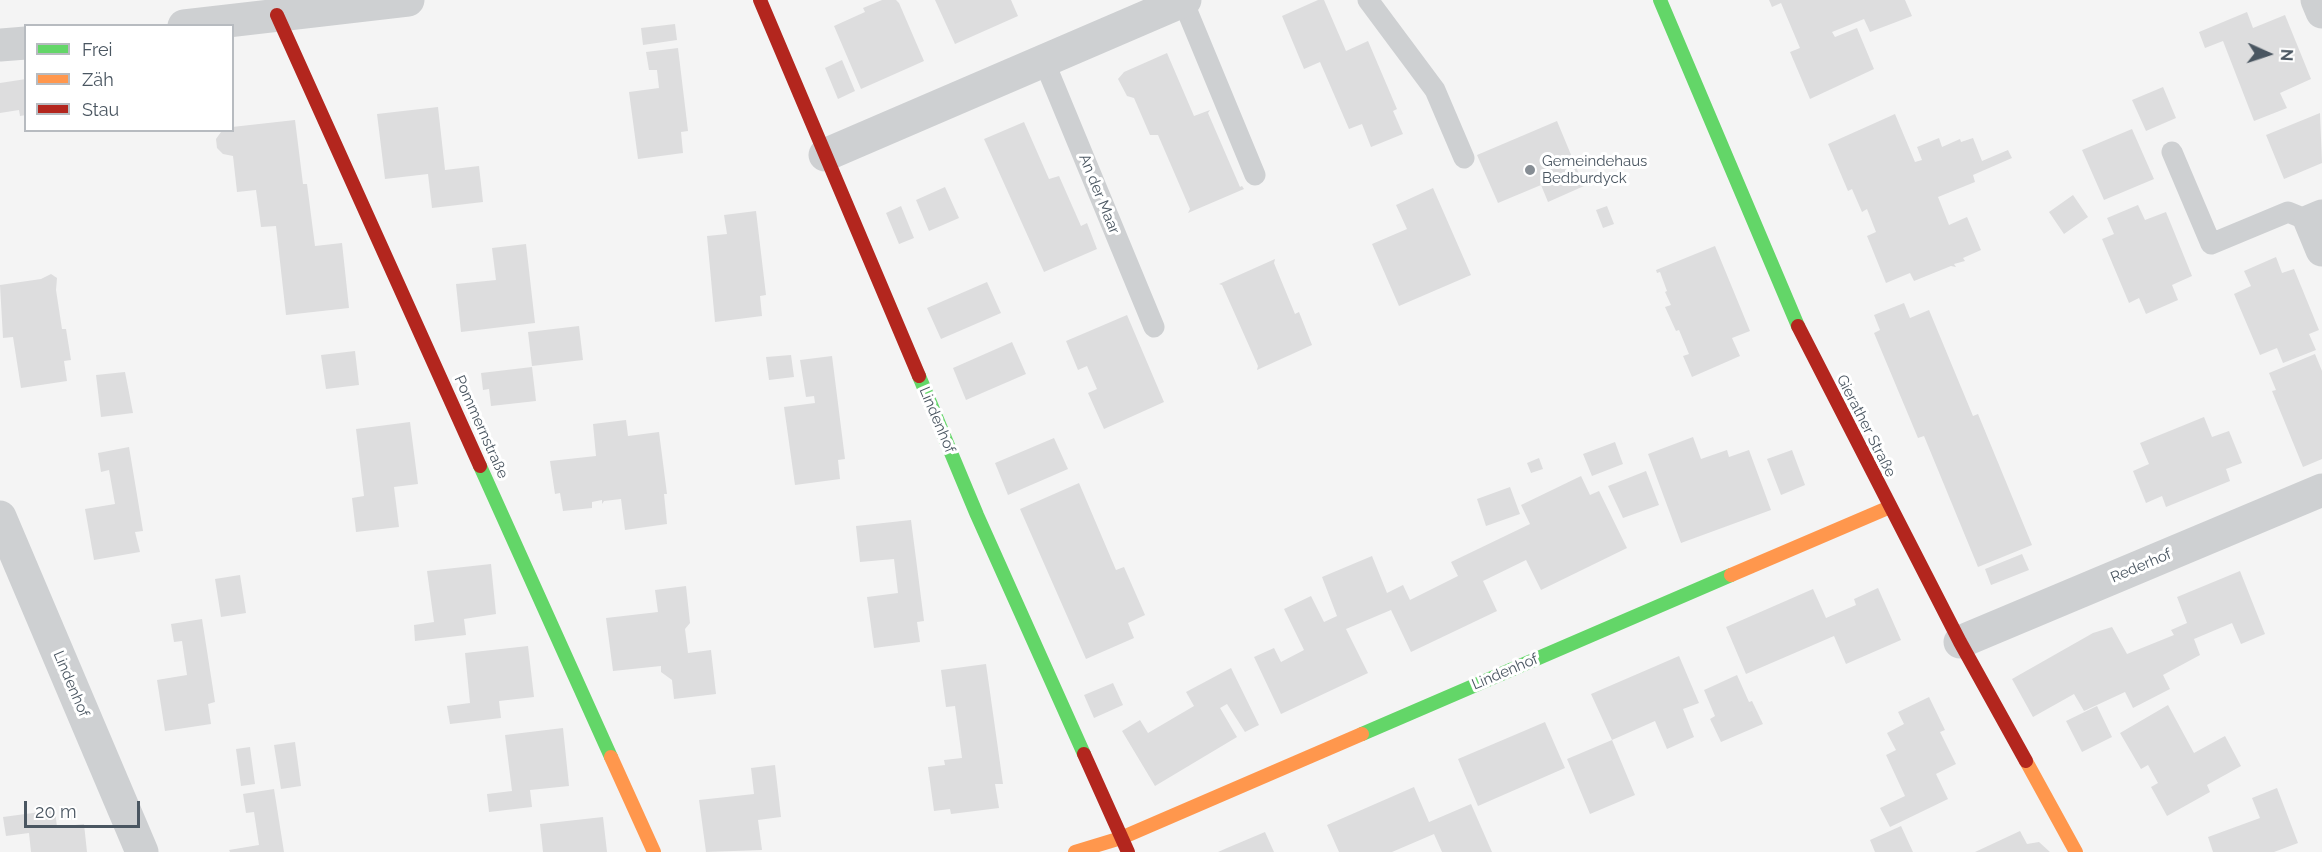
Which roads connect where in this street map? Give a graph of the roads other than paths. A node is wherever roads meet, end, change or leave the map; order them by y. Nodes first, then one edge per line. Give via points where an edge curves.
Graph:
1 (408, 0) edge
2 (760, 0) edge
3 (1368, 0) edge
4 (1660, 0) edge
5 (2317, 0) edge
6 (1184, 1) edge
7 (2322, 12) edge
8 (277, 15) junction
9 (201, 24) edge
10 (24, 43) edge
11 (0, 45) edge
12 (1044, 61) junction
13 (2172, 152) dead end
14 (825, 155) junction
15 (1464, 158) dead end
16 (1255, 175) dead end
17 (2318, 229) edge
18 (1154, 327) dead end
19 (2322, 489) edge
20 (1890, 507) junction
21 (0, 517) edge
22 (1960, 642) junction
23 (1121, 838) junction
24 (142, 852) edge
25 (654, 852) edge
26 (1075, 852) edge
27 (1128, 852) edge
28 (2076, 852) edge

1 - 8 street
2 - 14 street, Lindenhof
3 - 15 lane via 1436,90
4 - 20 street, Gierather Straße via 1793,316
5 - 7 street
6 - 12 street
6 - 16 lane
8 - 9 street
8 - 25 street, Pommernstraße
10 - 11 street
12 - 14 street
12 - 18 lane, An der Maar
13 - 17 lane via 2211,244 2288,213
14 - 23 street, Lindenhof via 977,515
19 - 22 street, Rederhof
20 - 22 street, Gierather Straße
20 - 23 street, Lindenhof
21 - 24 street, Lindenhof
22 - 28 street, Gierather Straße
23 - 26 street, Lindenhof
23 - 27 street

